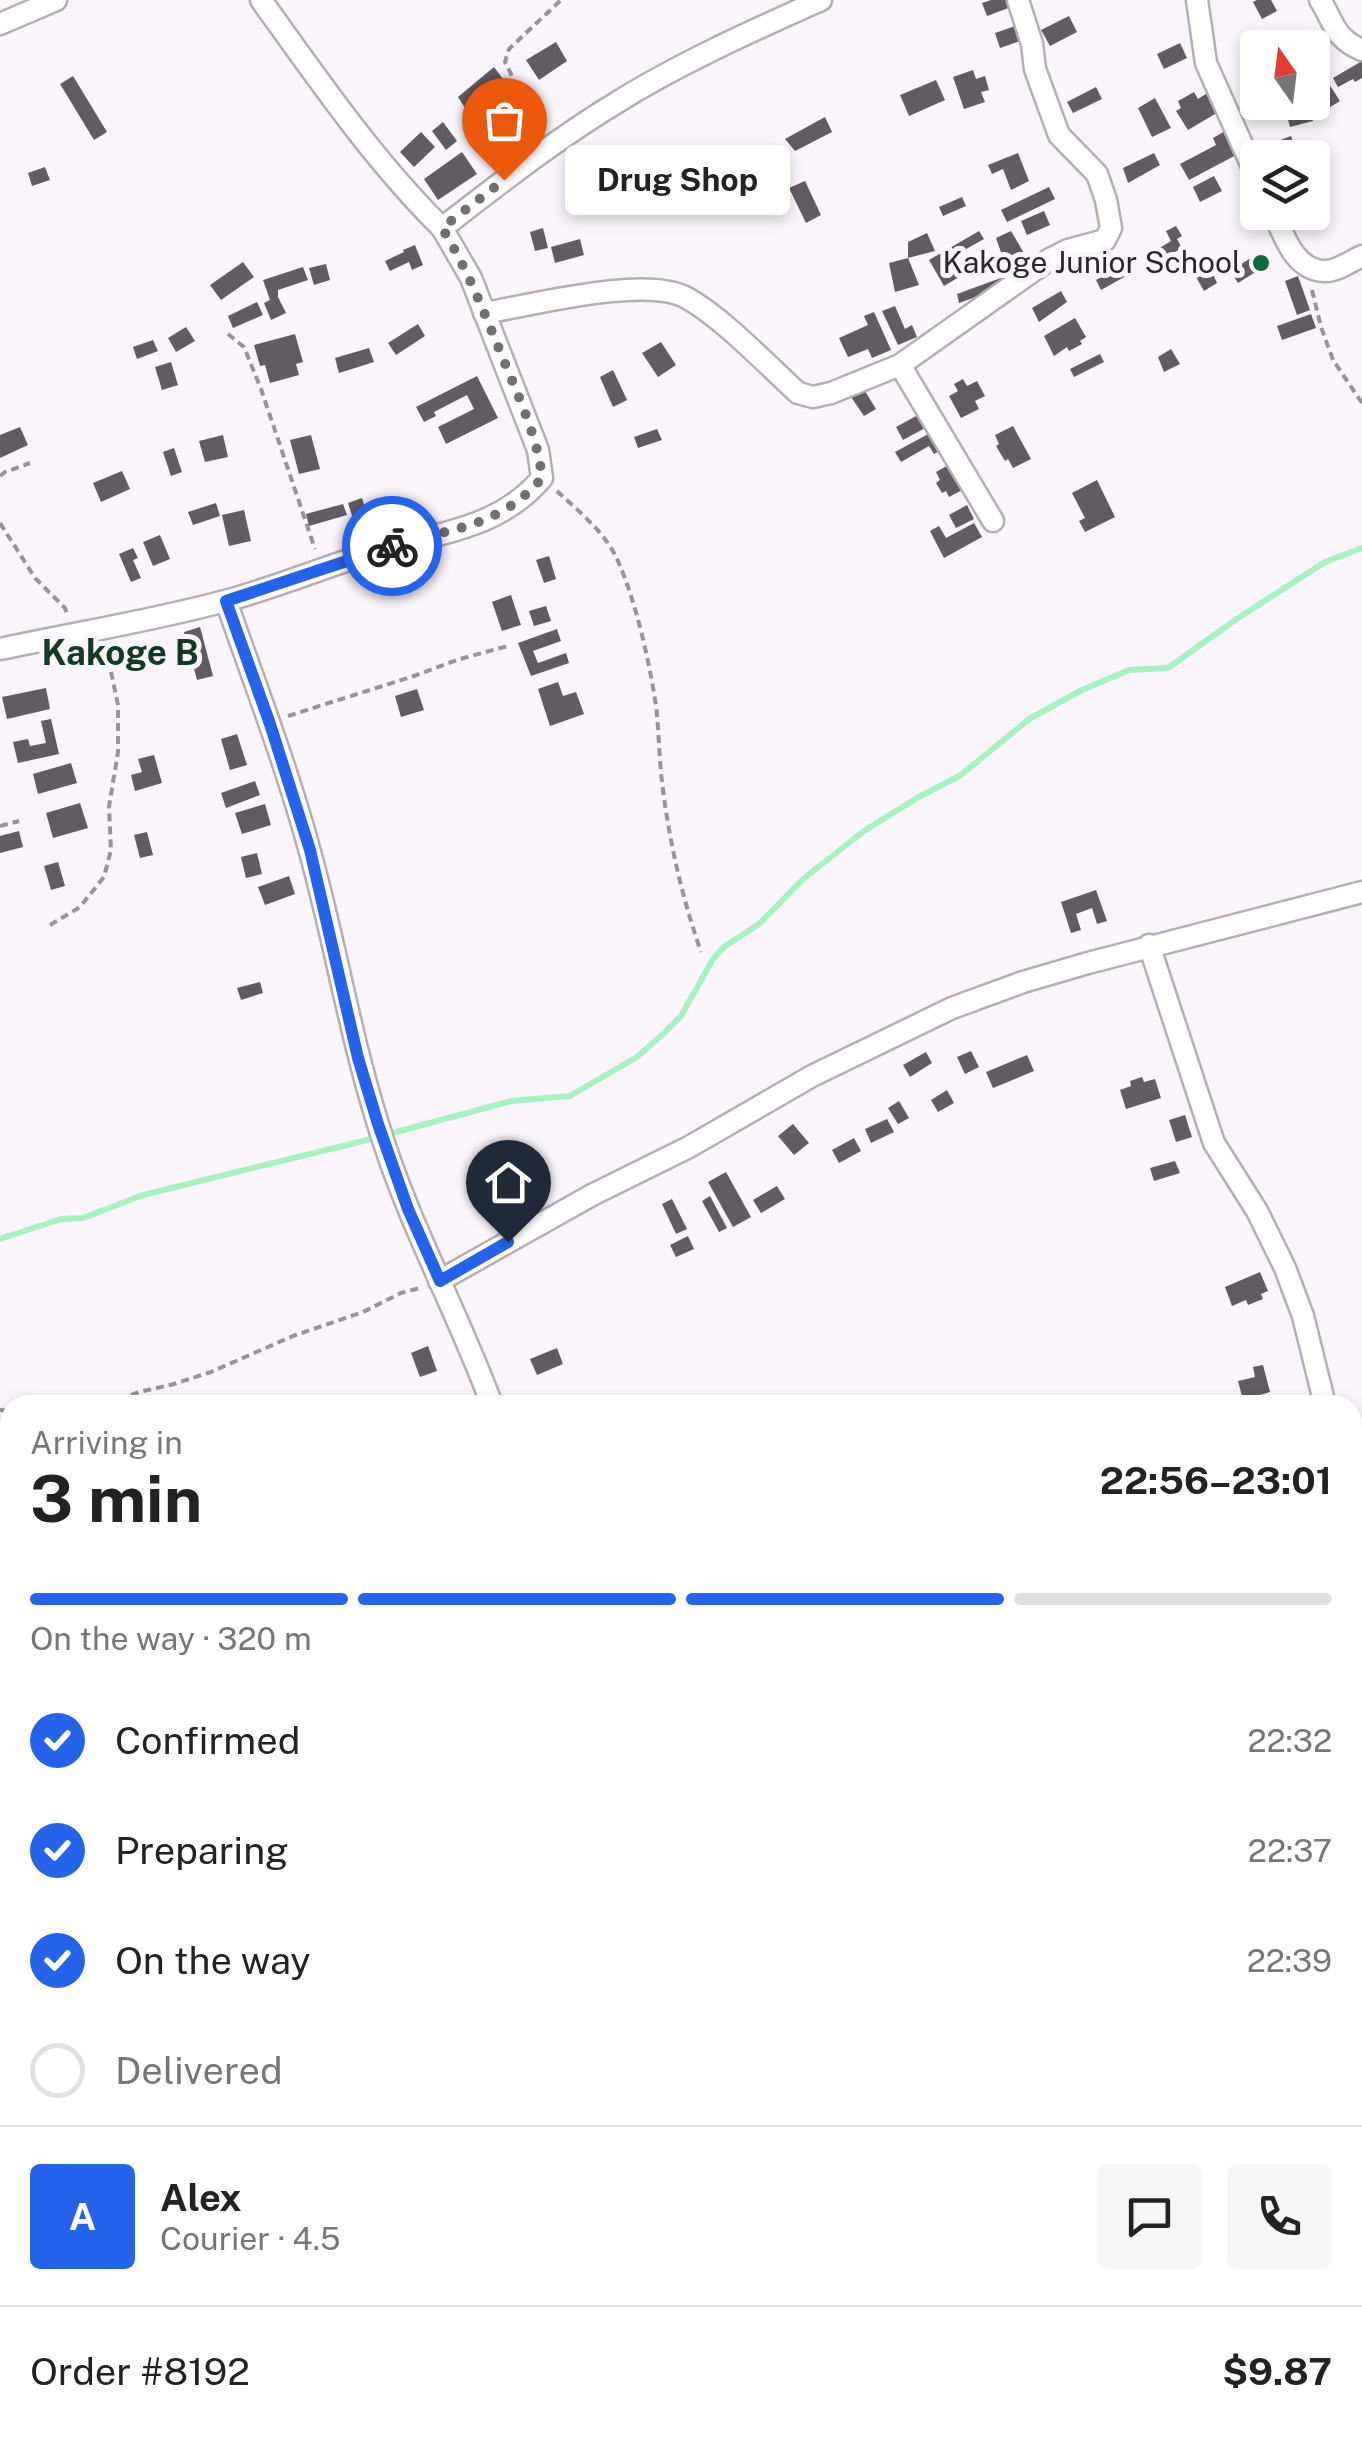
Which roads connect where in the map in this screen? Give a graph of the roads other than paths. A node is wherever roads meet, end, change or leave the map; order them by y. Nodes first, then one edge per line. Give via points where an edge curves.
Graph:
1 (56, 0) edge
2 (262, 0) edge
3 (821, 0) edge
4 (1018, 0) edge
5 (1197, 0) edge
6 (1320, 0) edge
7 (0, 24) edge
8 (1362, 50) edge
9 (1240, 140) edge
10 (442, 228) junction
11 (1282, 230) edge
12 (1362, 256) edge
13 (484, 313) junction
14 (900, 365) junction
15 (993, 521) dead end
16 (226, 601) junction
17 (0, 649) edge
18 (1362, 892) edge
19 (1148, 946) junction
20 (440, 1281) junction
21 (488, 1395) edge
22 (1323, 1395) edge

1 - 7 street
2 - 10 street via 370,149
3 - 10 street via 660,77 550,146
4 - 14 street via 1048,111 1059,135 1097,174 1112,228 1105,240 1050,259
5 - 9 street via 1206,63
6 - 8 street via 1338,34
10 - 13 street
11 - 12 street via 1306,266 1327,272
13 - 14 street via 626,289 663,290 709,313 798,393 831,393
13 - 16 street via 538,450 542,478 496,516
14 - 15 street
16 - 17 street
16 - 20 street via 310,850 378,1124
18 - 19 street
19 - 20 street via 952,1008 812,1076
19 - 22 street via 1214,1143 1285,1268
20 - 21 street

